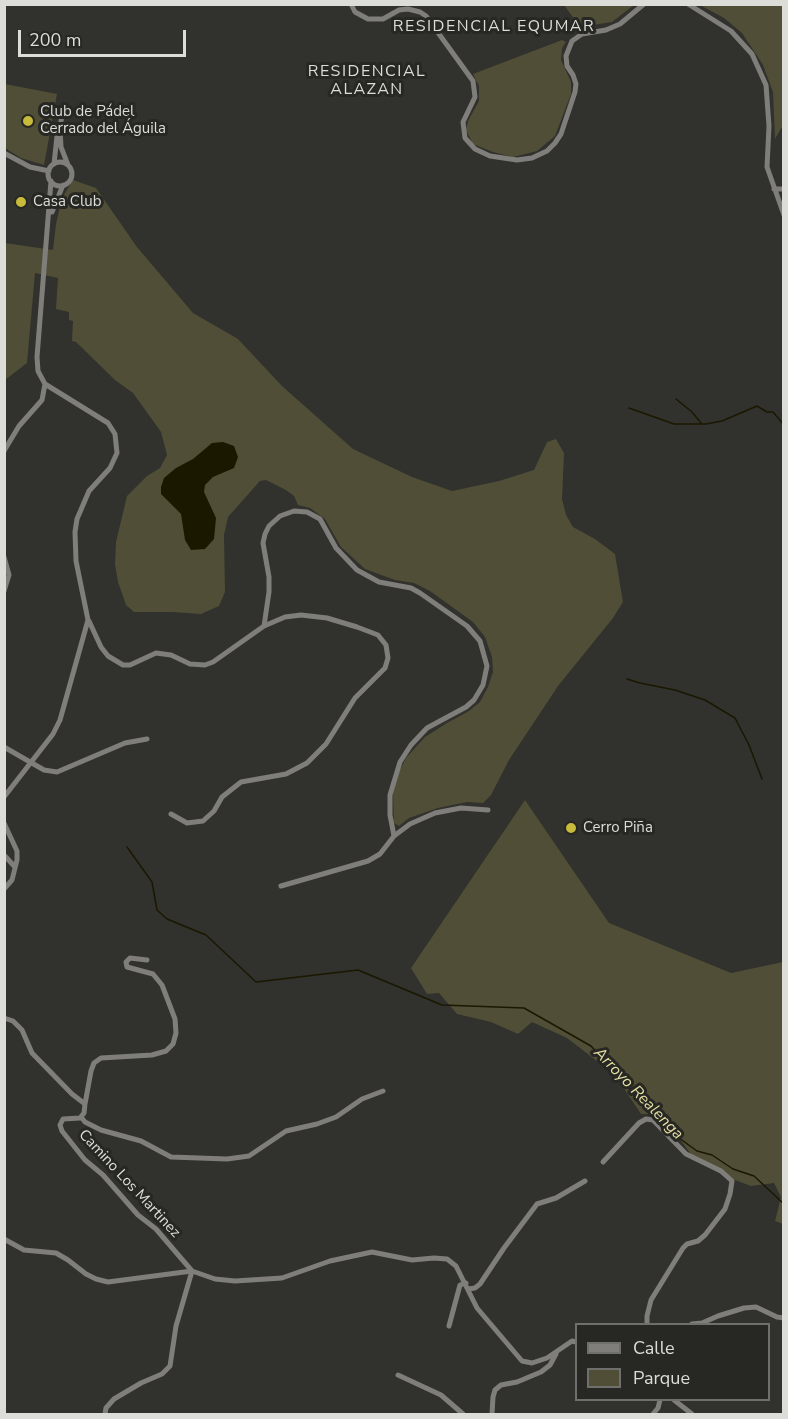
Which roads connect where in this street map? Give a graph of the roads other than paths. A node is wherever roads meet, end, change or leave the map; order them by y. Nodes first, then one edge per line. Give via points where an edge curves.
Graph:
1 (351, 4) edge
2 (644, 4) edge
3 (688, 4) edge
4 (4, 153) edge
5 (54, 164) junction
6 (68, 165) junction
7 (49, 171) junction
8 (51, 181) junction
9 (63, 185) junction
10 (774, 189) junction
11 (783, 189) edge
12 (783, 215) edge
13 (48, 226) junction
14 (45, 384) junction
15 (4, 451) edge
16 (4, 557) edge
17 (4, 591) edge
18 (88, 620) junction
19 (264, 626) junction
20 (147, 739) dead end
21 (4, 747) edge
22 (32, 764) junction
23 (4, 797) edge
24 (488, 810) dead end
25 (171, 814) dead end
26 (4, 823) edge
27 (394, 836) junction
28 (4, 855) edge
29 (15, 867) junction
30 (281, 886) dead end
31 (4, 889) edge
32 (147, 960) dead end
33 (4, 1018) edge
34 (383, 1091) dead end
35 (85, 1104) junction
36 (81, 1116) junction
37 (603, 1162) dead end
38 (585, 1181) dead end
39 (4, 1239) edge
40 (192, 1271) junction
41 (467, 1286) junction
42 (783, 1318) edge
43 (647, 1323) edge
44 (702, 1323) edge
45 (449, 1326) dead end
46 (575, 1342) edge
47 (556, 1352) junction
48 (398, 1375) dead end
49 (660, 1401) edge
50 (675, 1401) edge
51 (105, 1414) edge
52 (463, 1414) edge
53 (492, 1414) edge
54 (653, 1414) edge
55 (692, 1414) edge

1 - 2 street via 355,12 368,19 383,19 408,9 426,16 473,81 475,97 463,122 465,138 475,149 490,156 517,160 547,151 561,134 576,84 567,66 568,46 582,34 620,24
3 - 10 street via 730,31 752,54 769,104 767,167
4 - 7 street via 30,167
5 - 6 street
5 - 6 street via 62,114 61,147
5 - 7 street
6 - 9 street via 71,177
7 - 8 street
8 - 9 street
8 - 13 street
9 - 13 street
10 - 11 street
10 - 12 street
13 - 14 street via 37,357 38,371
14 - 15 street via 42,400
14 - 18 street via 108,423 117,442 114,460 89,490 77,519 76,561
16 - 17 street via 9,575
18 - 19 street via 101,647 123,665 156,653 205,665
18 - 22 street via 60,720
19 - 25 street via 285,617 309,615 357,627 382,639 388,651 387,663 355,698 326,744 307,763 286,774 235,786 203,821 187,823
19 - 27 street via 269,592 265,534 280,516 301,511 320,519 336,548 357,570 379,582 420,593 467,626 480,641 487,666 478,693 466,707 427,729 400,762 390,795
20 - 22 street via 125,743 57,772
21 - 22 street
22 - 23 street
24 - 27 street via 461,808 435,813
26 - 29 street via 17,851
27 - 30 street via 380,854 368,861
28 - 29 street
29 - 31 street via 12,880
32 - 35 street, Camino Los Martinez via 130,958 127,967 153,974 162,985 175,1019 173,1044 152,1055 101,1058 91,1071
33 - 35 street via 22,1030 32,1053
34 - 36 street via 317,1124 286,1131 249,1156 227,1159 171,1157 141,1141 101,1130
35 - 36 street, Camino Los Martinez
36 - 40 street, Camino Los Martinez via 63,1119 62,1131
37 - 43 street via 639,1123 653,1120 686,1154 721,1171 732,1181 725,1209 705,1235 684,1248 651,1300
38 - 41 street via 537,1204 480,1284 475,1288
39 - 40 street via 24,1250 56,1253 96,1280 108,1282
40 - 41 street via 234,1281 282,1278 330,1261 372,1252 412,1260 447,1259 456,1266
40 - 51 street via 176,1326 170,1366 114,1399
41 - 45 street via 460,1285
41 - 47 street via 490,1326 522,1361 532,1363
42 - 44 street via 756,1307
46 - 47 street
47 - 53 street via 541,1372 495,1390
48 - 52 street via 441,1395
49 - 54 street
50 - 55 street

